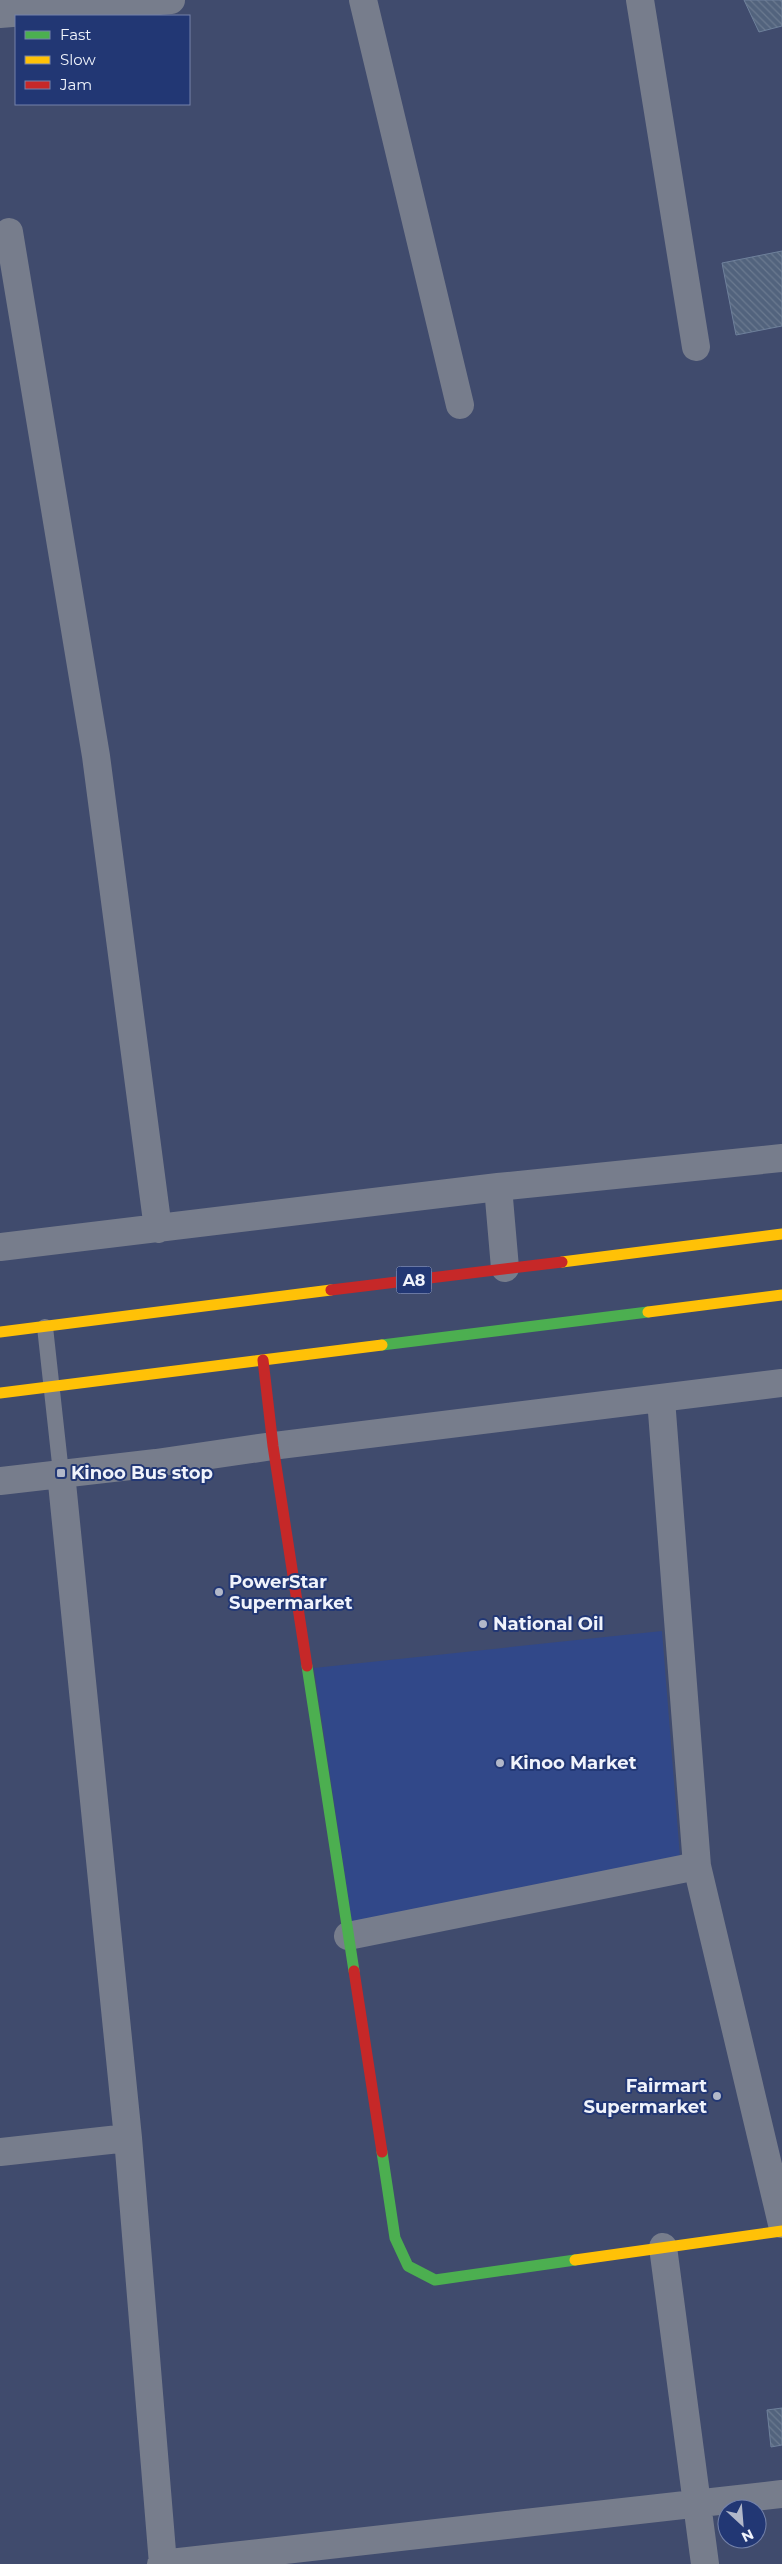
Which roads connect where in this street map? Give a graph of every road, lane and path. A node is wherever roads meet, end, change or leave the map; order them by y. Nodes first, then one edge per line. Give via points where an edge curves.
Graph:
1 (171, 0) edge
2 (364, 0) edge
3 (640, 0) edge
4 (0, 14) edge
5 (8, 232) dead end
6 (696, 347) dead end
7 (460, 405) dead end
8 (782, 1158) edge
9 (498, 1187) junction
10 (158, 1229) junction
11 (782, 1234) edge
12 (0, 1247) edge
13 (505, 1268) junction
14 (782, 1295) edge
15 (46, 1327) junction
16 (0, 1332) edge
17 (263, 1360) junction
18 (782, 1383) edge
19 (51, 1387) junction
20 (0, 1393) edge
21 (661, 1399) junction
22 (273, 1446) junction
23 (62, 1473) junction
24 (0, 1480) edge
25 (697, 1866) junction
26 (348, 1936) junction
27 (128, 2138) junction
28 (0, 2152) edge
29 (782, 2224) edge
30 (782, 2231) edge
31 (663, 2247) junction
32 (782, 2494) edge
33 (699, 2505) junction
34 (293, 2557) edge
35 (162, 2564) edge
36 (705, 2564) edge

1 - 4 street
2 - 7 street
3 - 6 street
5 - 10 street via 96,756
8 - 9 street
9 - 10 street
9 - 13 street
10 - 12 street
11 - 13 main road, A8
13 - 15 main road, A8
14 - 17 main road
15 - 16 main road, A8
15 - 19 lane
17 - 19 main road
17 - 22 main road
18 - 21 street
19 - 20 main road
19 - 23 lane
21 - 22 street
21 - 25 street
22 - 23 street
22 - 26 main road
23 - 24 street
23 - 27 street
25 - 26 street
25 - 29 street
26 - 31 main road via 395,2238 408,2266 435,2280
27 - 28 street
27 - 35 street
30 - 31 main road
31 - 33 street
32 - 33 street
33 - 34 street
33 - 36 street
34 - 35 street

